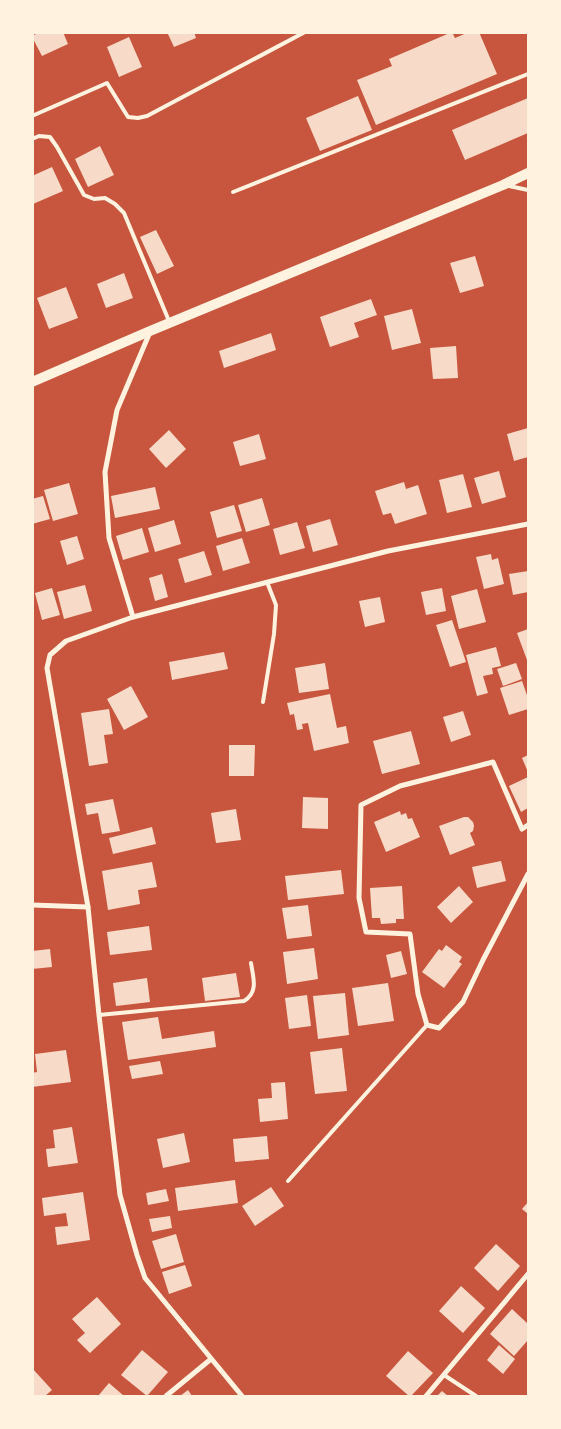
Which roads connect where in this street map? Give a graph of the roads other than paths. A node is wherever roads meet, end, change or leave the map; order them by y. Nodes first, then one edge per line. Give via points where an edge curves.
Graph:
1 (306, 32) edge
2 (528, 74) edge
3 (32, 116) edge
4 (32, 139) edge
5 (528, 173) edge
6 (503, 185) junction
7 (528, 190) edge
8 (233, 192) dead end
9 (170, 323) junction
10 (150, 331) junction
11 (32, 382) edge
12 (528, 524) edge
13 (267, 582) junction
14 (133, 617) junction
15 (263, 702) dead end
16 (528, 825) edge
17 (528, 874) edge
18 (32, 905) edge
19 (88, 907) junction
20 (251, 962) dead end
21 (99, 1016) junction
22 (427, 1025) junction
23 (288, 1181) dead end
24 (528, 1274) edge
25 (212, 1359) junction
26 (444, 1375) junction
27 (166, 1396) edge
28 (242, 1396) edge
29 (426, 1396) edge
30 (476, 1396) edge

1 - 3 lane via 147,116 128,117 107,84
2 - 8 lane
4 - 9 lane via 50,137 84,195 94,199 105,198 124,212
5 - 6 main road
6 - 7 lane
6 - 9 main road
9 - 10 main road
10 - 11 main road
10 - 14 street via 117,410 105,472 109,538
12 - 13 street via 388,550
13 - 14 street
13 - 15 lane via 276,605
14 - 19 street via 66,641 50,655 47,668
16 - 22 street via 522,829 493,762 400,786 361,805 359,898 366,932 410,934 418,994
17 - 22 street via 463,1002 439,1028
18 - 19 street
19 - 21 street
20 - 21 lane via 254,991 244,1001
21 - 25 street via 120,1195 136,1255 145,1278
22 - 23 lane
24 - 26 street
25 - 27 street
25 - 28 street
26 - 29 street
26 - 30 lane

